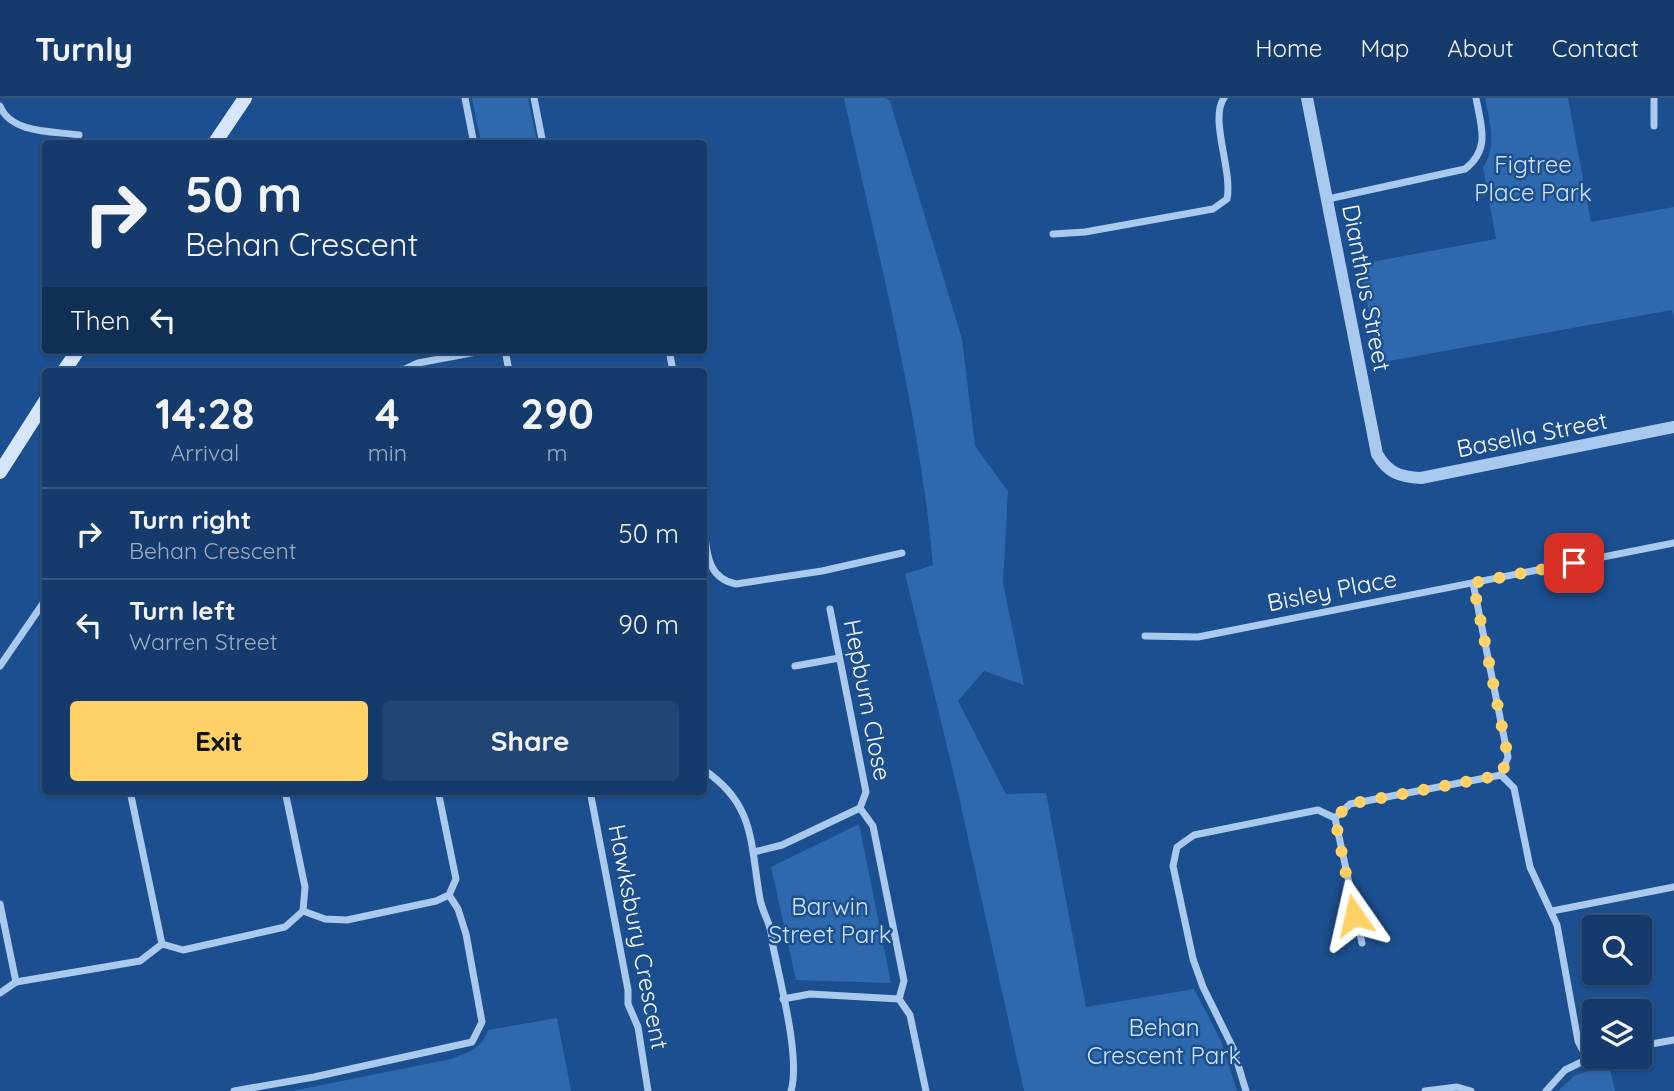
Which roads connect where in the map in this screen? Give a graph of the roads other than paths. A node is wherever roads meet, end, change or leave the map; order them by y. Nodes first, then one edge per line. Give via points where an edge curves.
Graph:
1 (245, 98) edge
2 (465, 98) edge
3 (534, 98) edge
4 (1307, 98) edge
5 (1476, 98) edge
6 (1654, 98) edge
7 (1222, 99) edge
8 (0, 106) edge
9 (1654, 126) dead end
10 (79, 135) dead end
11 (217, 140) edge
12 (473, 140) edge
13 (542, 140) edge
14 (1328, 199) junction
15 (1053, 234) dead end
16 (466, 354) edge
17 (407, 368) edge
18 (42, 406) edge
19 (1674, 427) edge
20 (0, 471) edge
21 (1399, 476) joint
22 (1674, 542) edge
23 (707, 548) edge
24 (902, 553) dead end
25 (1473, 583) junction
26 (42, 604) edge
27 (830, 609) dead end
28 (1145, 636) dead end
29 (839, 658) junction
30 (0, 666) edge
31 (795, 666) dead end
32 (707, 772) edge
33 (1501, 775) junction
34 (131, 795) edge
35 (286, 795) edge
36 (440, 795) edge
37 (591, 795) edge
38 (860, 807) junction
39 (1335, 818) junction
40 (754, 852) junction
41 (1674, 887) edge
42 (449, 895) junction
43 (0, 904) edge
44 (303, 911) junction
45 (1552, 911) junction
46 (1362, 943) dead end
47 (162, 944) junction
48 (16, 982) junction
49 (0, 993) edge
50 (783, 999) junction
51 (899, 999) junction
52 (1674, 1040) edge
53 (1652, 1044) edge
54 (1582, 1046) edge
55 (1582, 1062) edge
56 (234, 1091) edge
57 (648, 1091) edge
58 (791, 1091) edge
59 (926, 1091) edge
60 (1246, 1091) edge
61 (1425, 1091) edge
62 (1471, 1091) edge
63 (1546, 1091) edge

1 - 11 main road
2 - 12 street
3 - 13 street
4 - 14 street, Dianthus Street
5 - 14 street via 1484,141 1481,152 1465,169
6 - 9 street
7 - 15 street via 1218,113 1230,184 1227,199 1213,209
8 - 10 street via 4,117 19,126
14 - 21 street, Dianthus Street via 1377,454 1385,467
16 - 17 street
18 - 20 main road
19 - 21 street, Basella Street via 1421,478
22 - 25 street, Bisley Place
23 - 24 street via 716,575 736,584
25 - 28 street, Bisley Place via 1198,637
25 - 33 street via 1508,757
26 - 30 street
27 - 29 street, Hepburn Close
29 - 31 street
29 - 38 street, Hepburn Close via 866,792
32 - 40 street via 722,782 742,808
33 - 39 street via 1350,804
33 - 45 street via 1514,788 1530,867
34 - 47 street
35 - 44 street via 305,887
36 - 42 street via 456,879
37 - 57 street, Hawksbury Crescent
38 - 40 street, Hepburn Close via 782,845
38 - 51 street via 873,826 904,981
39 - 46 street
39 - 60 street via 1318,810 1194,835 1177,847 1173,866 1193,959 1233,1048
40 - 50 street via 760,904 772,929
41 - 45 street
42 - 44 street via 347,920
42 - 56 street via 466,934 482,1022 472,1042
43 - 48 street
44 - 47 street via 285,927 183,950
45 - 54 street
47 - 48 street via 140,961
48 - 49 street
50 - 51 street via 810,994
50 - 58 street via 791,1041
51 - 59 street via 911,1015
52 - 53 street
55 - 63 street via 1565,1070
61 - 62 street via 1457,1087

